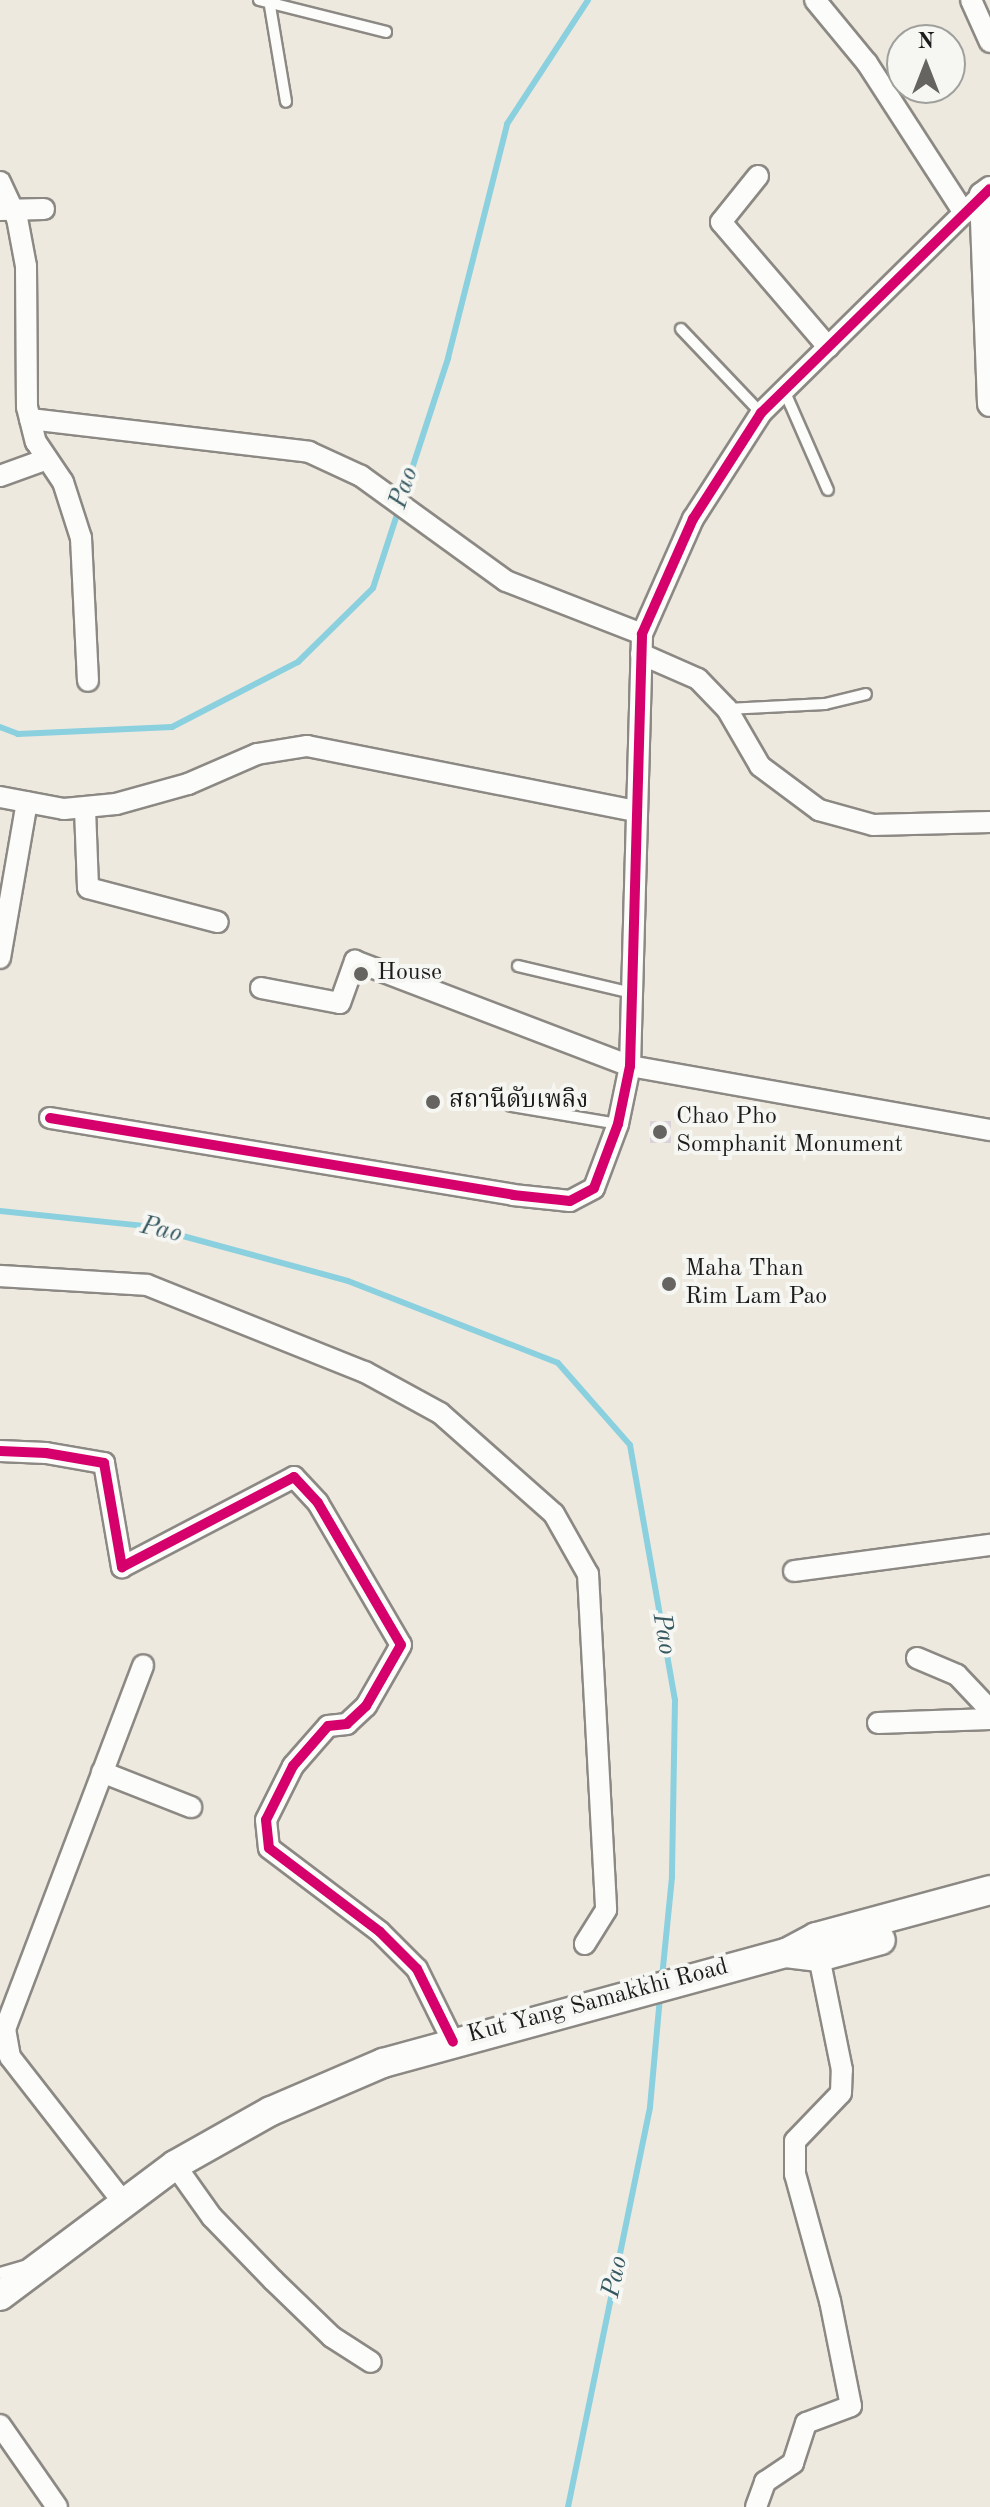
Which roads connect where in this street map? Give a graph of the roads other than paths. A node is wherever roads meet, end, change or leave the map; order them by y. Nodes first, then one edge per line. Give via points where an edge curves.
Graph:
1 (259, 0) edge
2 (815, 0) edge
3 (971, 0) edge
4 (270, 6) junction
5 (386, 32) dead end
6 (990, 42) edge
7 (286, 102) dead end
8 (758, 176) dead end
9 (0, 182) edge
10 (986, 192) edge
11 (6, 209) edge
12 (44, 209) dead end
13 (964, 213) junction
14 (681, 329) dead end
15 (828, 347) junction
16 (783, 387) junction
17 (990, 404) edge
18 (761, 413) junction
19 (30, 419) junction
20 (47, 459) junction
21 (0, 476) edge
22 (828, 490) dead end
23 (641, 644) junction
24 (88, 681) dead end
25 (866, 694) dead end
26 (727, 709) junction
27 (0, 797) edge
28 (27, 802) junction
29 (85, 809) junction
30 (635, 811) junction
31 (990, 822) edge
32 (218, 922) dead end
33 (0, 958) edge
34 (518, 966) dead end
35 (261, 988) dead end
36 (632, 993) junction
37 (630, 1066) junction
38 (511, 1106) dead end
39 (50, 1118) dead end
40 (618, 1124) junction
41 (990, 1130) edge
42 (0, 1276) edge
43 (0, 1451) edge
44 (990, 1545) edge
45 (794, 1571) dead end
46 (917, 1658) dead end
47 (143, 1665) dead end
48 (990, 1710) edge
49 (990, 1719) edge
50 (878, 1723) dead end
51 (102, 1772) junction
52 (191, 1807) dead end
53 (990, 1890) edge
54 (990, 1911) edge
55 (585, 1944) dead end
56 (786, 1953) junction
57 (819, 1957) junction
58 (453, 2042) junction
59 (175, 2165) junction
60 (123, 2202) junction
61 (49, 2259) junction
62 (0, 2273) edge
63 (0, 2296) edge
64 (371, 2362) dead end
65 (0, 2425) edge
66 (57, 2507) edge
67 (756, 2507) edge

1 - 4 lane
2 - 13 street via 867,63
3 - 6 street
4 - 5 lane
4 - 7 lane
8 - 15 street via 721,222
9 - 11 street
10 - 13 street
10 - 17 street
11 - 12 street
11 - 19 street via 26,266
13 - 15 street
14 - 18 lane
15 - 16 street
16 - 18 street
16 - 22 lane
18 - 23 street via 693,519
19 - 20 street
19 - 23 street via 309,452 361,476 506,581
20 - 21 street
20 - 24 street via 63,482 81,538
23 - 26 street via 698,679
23 - 30 street
25 - 26 lane via 825,704
26 - 31 street via 760,766 819,810 873,825
27 - 28 street
28 - 29 street
28 - 33 street
29 - 30 street via 188,784 257,754 307,746
29 - 32 street via 88,888
30 - 36 street
34 - 36 lane
35 - 37 street via 340,1003 355,961
36 - 37 street
37 - 40 street
37 - 41 street
38 - 40 lane
39 - 40 street via 570,1201 594,1188
42 - 55 street via 160,1288 365,1372 440,1413 554,1514 588,1574 606,1910
43 - 58 street via 104,1463 122,1567 294,1477 318,1503 401,1645 366,1706 347,1724 328,1726 293,1766 266,1820 269,1848 380,1932 417,1969
44 - 45 street
46 - 48 street via 957,1675
47 - 51 street
49 - 50 street
51 - 52 street
51 - 60 street via 5,2029 10,2057
53 - 56 main road, Kut Yang Samakkhi Road via 816,1937
54 - 57 main road, Kut Yang Samakkhi Road
56 - 57 main road, Kut Yang Samakkhi Road
56 - 58 main road, Kut Yang Samakkhi Road
57 - 67 street via 842,2070 841,2093 795,2141 795,2174 830,2301 851,2406 806,2423 793,2463 765,2482
58 - 59 main road, Kut Yang Samakkhi Road via 383,2063 271,2111
59 - 60 main road, Kut Yang Samakkhi Road
59 - 64 street via 212,2217 273,2280 332,2337
60 - 61 main road, Kut Yang Samakkhi Road
61 - 62 lane
61 - 63 main road, Kut Yang Samakkhi Road
65 - 66 street

